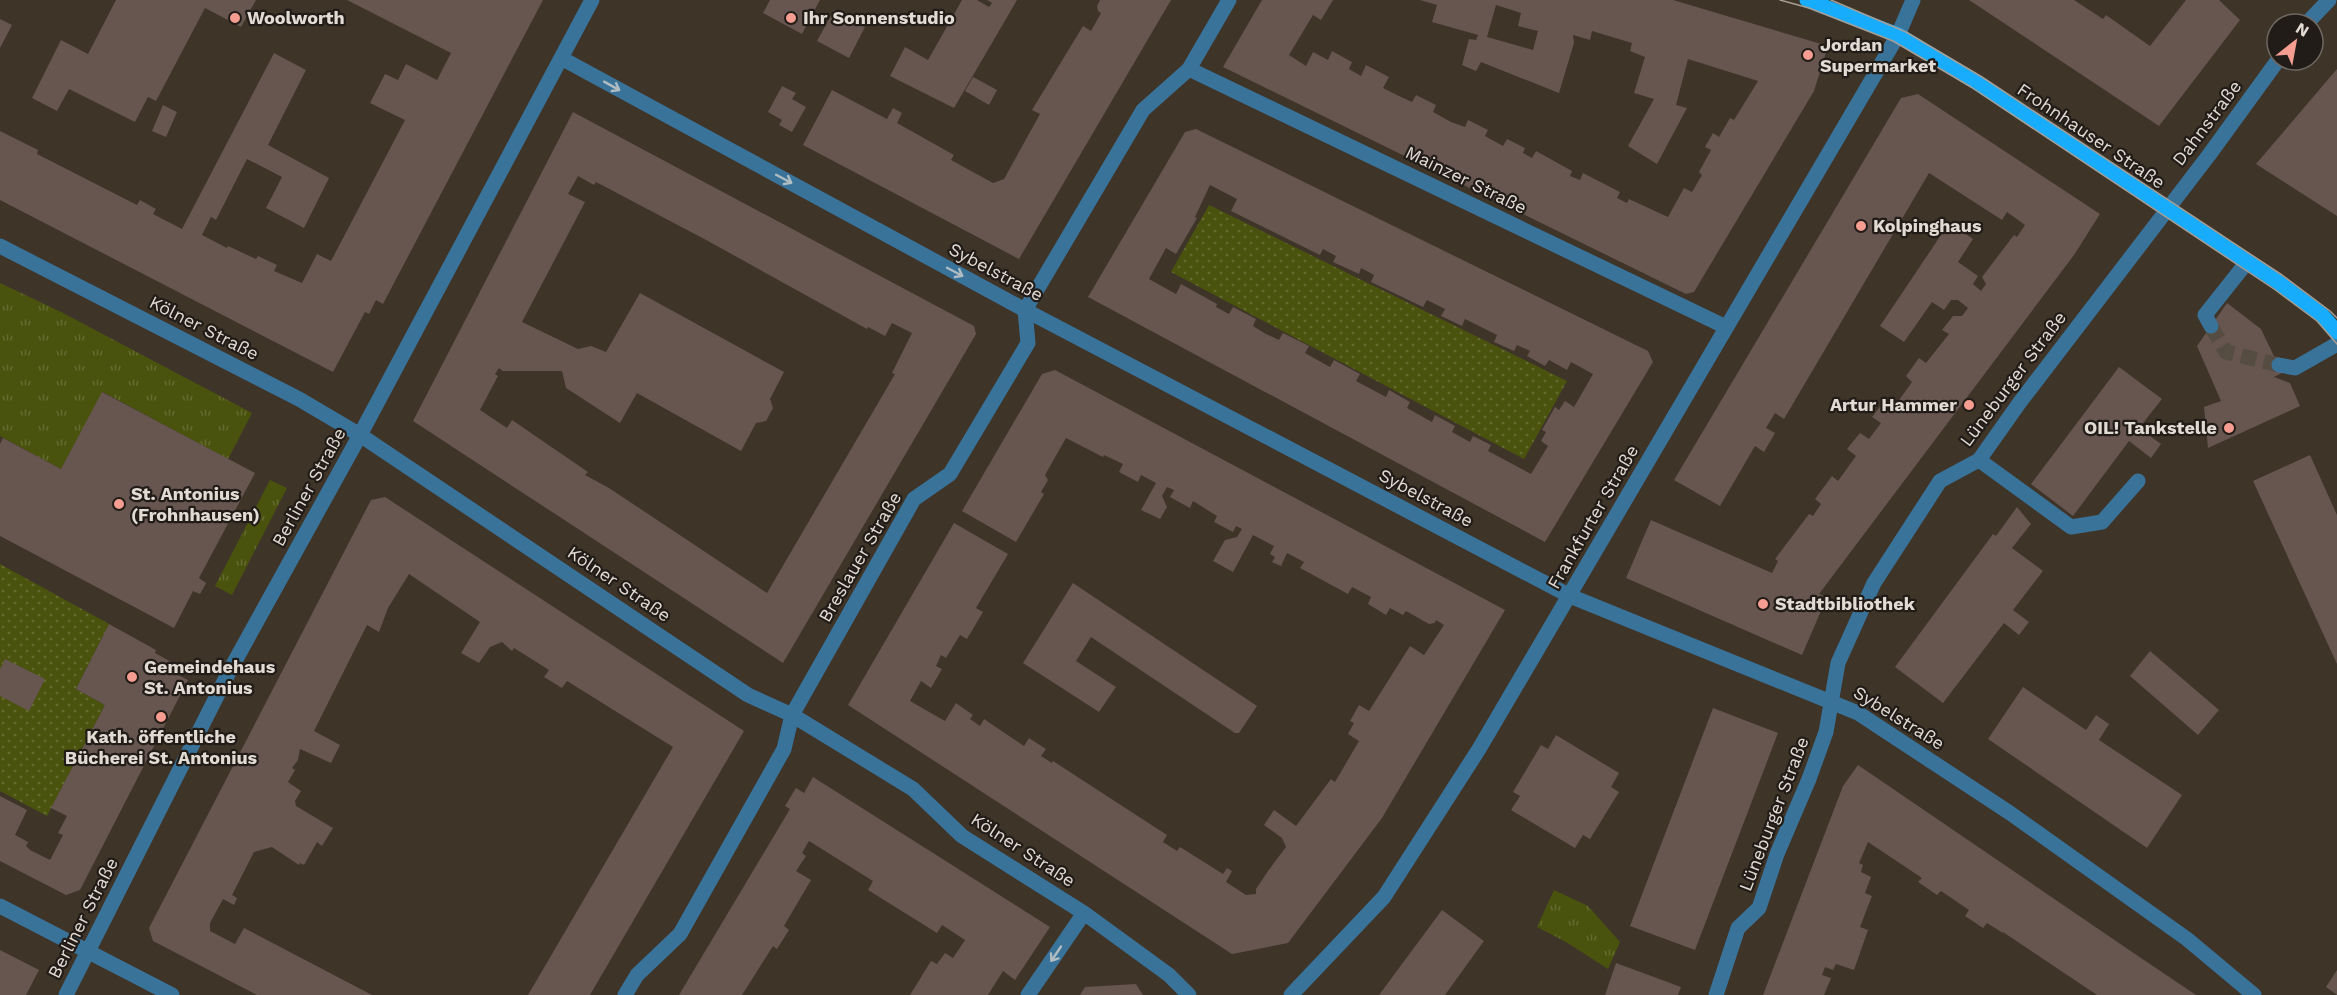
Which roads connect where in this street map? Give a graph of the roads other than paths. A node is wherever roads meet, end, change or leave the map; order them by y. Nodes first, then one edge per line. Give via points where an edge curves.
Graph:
1 (592, 0) edge
2 (1229, 0) edge
3 (1807, 0) edge
4 (1912, 0) edge
5 (2329, 0) edge
6 (2318, 12) edge
7 (1898, 35) junction
8 (561, 58) junction
9 (1190, 69) junction
10 (2269, 72) edge
11 (2166, 209) junction
12 (0, 246) edge
13 (2247, 262) junction
14 (1026, 310) junction
15 (2211, 326) tunnel mouth
16 (1726, 327) junction
17 (2337, 332) edge
18 (2337, 344) edge
19 (2278, 365) tunnel mouth
20 (360, 435) junction
21 (1978, 460) junction
22 (2138, 482) dead end
23 (1570, 596) junction
24 (1831, 700) junction
25 (792, 715) junction
26 (0, 906) edge
27 (1084, 913) junction
28 (87, 951) junction
29 (66, 995) edge
30 (172, 995) edge
31 (625, 995) edge
32 (1028, 995) edge
33 (1189, 995) edge
34 (1290, 995) edge
35 (1716, 995) edge
36 (2254, 995) edge

1 - 8 street, Berliner Straße
2 - 9 street
3 - 7 main road, Frohnhauser Straße
4 - 7 street, Frankfurter Straße
5 - 6 street
7 - 11 main road, Frohnhauser Straße via 1976,82
7 - 16 street, Frankfurter Straße
8 -> 14 street, Sybelstraße
8 - 20 street, Berliner Straße
9 - 14 street via 1143,110
9 - 16 street, Mainzer Straße
10 - 11 street, Dahnstraße
11 - 13 main road, Frohnhauser Straße
11 - 21 street, Lüneburger Straße
12 - 20 street, Kölner Straße via 289,394
13 - 15 street via 2205,315
13 - 17 main road, Frohnhauser Straße via 2322,315
14 - 23 street, Sybelstraße
14 - 25 street, Breslauer Straße via 1028,343 950,474 914,499
16 - 23 street, Frankfurter Straße
18 - 19 street via 2295,368
20 - 25 street, Kölner Straße via 748,694
20 - 28 street, Berliner Straße via 230,670
21 - 22 street via 2071,527 2102,522
21 - 24 street, Lüneburger Straße via 1940,481 1874,583 1838,663
23 - 24 street, Sybelstraße
23 - 34 street, Frankfurter Straße via 1479,749 1384,897
24 - 35 street, Lüneburger Straße via 1826,732 1759,908 1738,928
24 - 36 street, Sybelstraße via 1858,712 2010,813 2187,939
25 - 27 street, Kölner Straße via 913,789 962,836
25 - 31 street, Breslauer Straße via 784,749 680,934 637,975
26 - 28 street
27 -> 32 street
27 - 33 street, Kölner Straße via 1169,975
28 - 29 street, Berliner Straße
28 - 30 street

